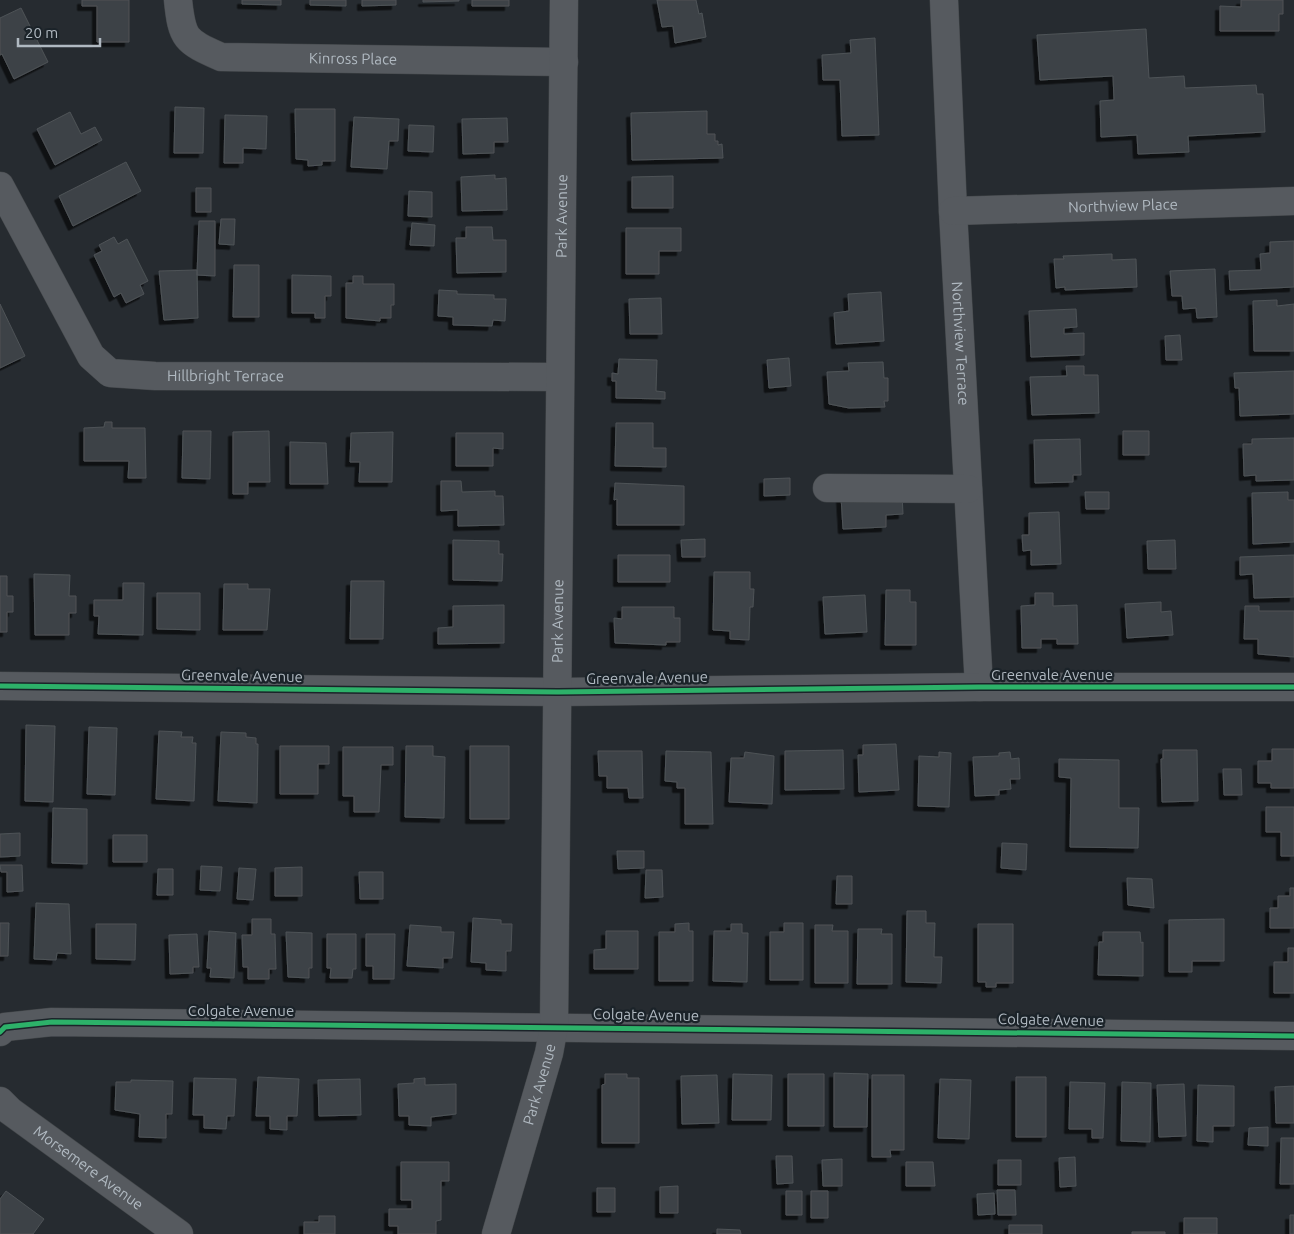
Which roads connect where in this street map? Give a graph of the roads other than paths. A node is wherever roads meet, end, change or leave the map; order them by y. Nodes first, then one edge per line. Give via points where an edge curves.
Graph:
1 (178, 0) edge
2 (564, 0) edge
3 (944, 0) edge
4 (564, 62) junction
5 (0, 186) edge
6 (1294, 201) edge
7 (953, 211) junction
8 (560, 377) junction
9 (827, 488) dead end
10 (968, 489) junction
11 (0, 686) edge
12 (979, 687) junction
13 (1294, 688) edge
14 (558, 692) junction
15 (554, 1026) junction
16 (0, 1032) edge
17 (1294, 1036) edge
18 (0, 1101) edge
19 (179, 1234) edge
20 (496, 1234) edge

1 - 4 street, Kinross Place via 181,30 197,47 221,57
2 - 4 street, Park Avenue
3 - 7 street, Northview Terrace
4 - 8 street, Park Avenue
5 - 8 street, Hillbright Terrace via 91,356 110,373 155,376
6 - 7 street, Northview Place
7 - 10 street, Northview Terrace
8 - 14 street, Park Avenue
9 - 10 street
10 - 12 street, Northview Terrace
11 - 14 street, Greenvale Avenue
12 - 13 street, Greenvale Avenue
12 - 14 street, Greenvale Avenue
14 - 15 street, Park Avenue
15 - 16 street, Colgate Avenue via 52,1022 4,1027
15 - 17 street, Colgate Avenue
15 - 20 street, Park Avenue
18 - 19 street, Morsemere Avenue

